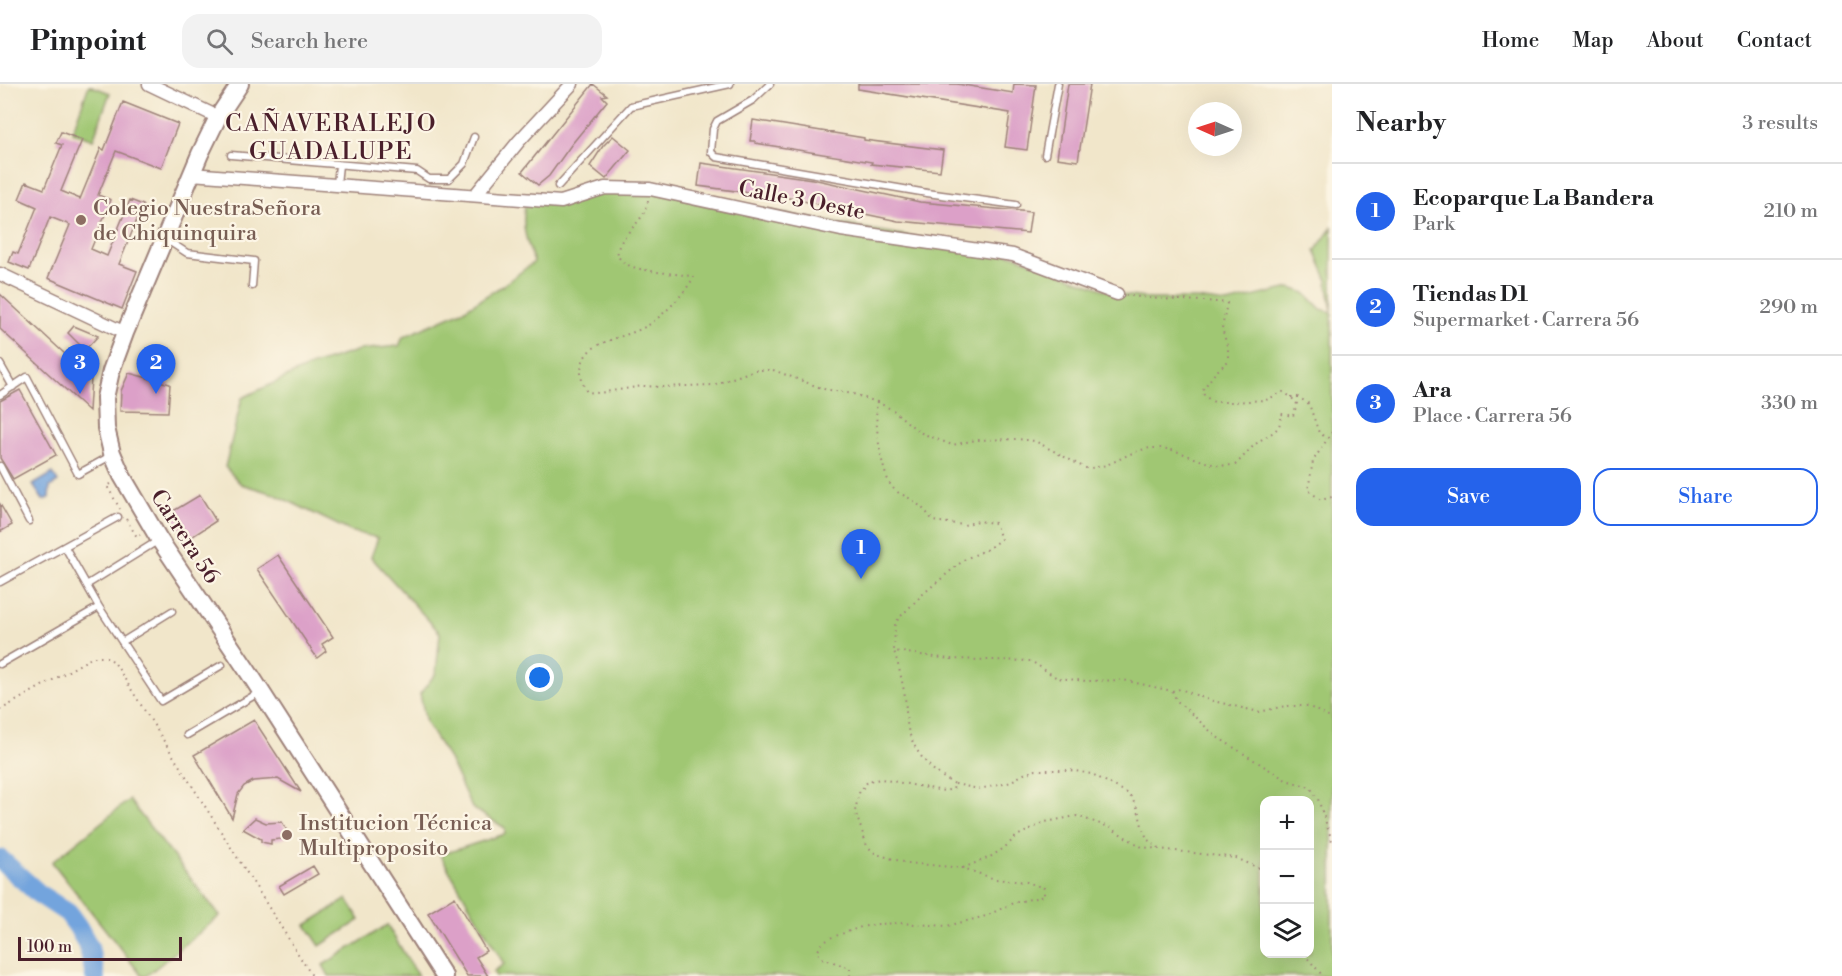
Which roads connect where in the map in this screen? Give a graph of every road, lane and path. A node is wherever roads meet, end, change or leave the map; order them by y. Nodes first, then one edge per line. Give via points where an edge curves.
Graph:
1 (148, 84) edge
2 (240, 84) edge
3 (573, 84) edge
4 (730, 84) edge
5 (770, 84) edge
6 (1058, 84) edge
7 (218, 117) junction
8 (474, 137) dead end
9 (1045, 154) dead end
10 (231, 155) dead end
11 (339, 165) junction
12 (191, 174) junction
13 (337, 184) junction
14 (558, 186) dead end
15 (650, 189) junction
16 (476, 194) junction
17 (1016, 205) dead end
18 (164, 237) junction
19 (0, 274) edge
20 (252, 286) dead end
21 (1117, 294) joint
22 (125, 333) junction
23 (0, 364) edge
24 (12, 387) junction
25 (0, 395) edge
26 (1291, 397) junction
27 (877, 402) junction
28 (1332, 432) edge
29 (1327, 439) junction
30 (112, 453) junction
31 (0, 466) edge
32 (1332, 497) edge
33 (118, 518) dead end
34 (29, 521) dead end
35 (159, 539) junction
36 (65, 547) junction
37 (0, 582) edge
38 (88, 584) junction
39 (99, 607) junction
40 (172, 611) dead end
41 (122, 642) junction
42 (894, 651) junction
43 (0, 664) edge
44 (222, 665) dead end
45 (261, 691) junction
46 (1172, 691) junction
47 (0, 710) edge
48 (1332, 719) edge
49 (187, 735) dead end
50 (955, 784) junction
51 (1332, 841) edge
52 (1161, 850) junction
53 (963, 868) junction
54 (1260, 870) edge
55 (1307, 958) edge
56 (312, 976) edge
57 (444, 976) edge
58 (850, 976) edge
59 (1323, 976) edge

1 - 7 street
2 - 7 street, Carrera 56
3 - 16 street
4 - 14 lane via 632,106
5 - 17 lane via 753,100 717,121 712,129 711,152 716,157
6 - 9 lane
7 - 12 street, Carrera 56
8 - 11 lane via 464,164 449,179 429,179 417,171
10 - 11 lane
11 - 13 lane
12 - 13 street, Calle 3 Oeste
12 - 18 street, Carrera 56
13 - 16 street, Calle 3 Oeste
15 - 16 street, Calle 3 Oeste via 604,188 561,202
15 - 21 street, Calle 3 Oeste via 842,230 1014,255
15 - 27 path via 645,212 620,244 620,261 626,266 694,277 676,301 651,323 587,354 580,374 587,392 713,385 755,370 773,370 824,389
18 - 20 lane via 187,253 254,261
18 - 22 street, Carrera 56
19 - 22 street
21 - 26 path via 1227,303 1222,328 1228,361 1203,389 1204,396 1214,402 1266,400 1283,392
22 - 30 street, Carrera 56 via 105,399
23 - 24 lane
24 - 25 lane
24 - 30 lane via 27,377 78,474
26 - 27 path via 1297,404 1293,416 1281,414 1276,432 1257,442 1235,465 1218,466 1158,448 1141,450 1094,468 1085,468 1035,441 944,443 919,432
26 - 29 path via 1309,404 1319,433
27 - 42 path via 876,427 885,476 894,489 922,507 933,521 964,525 995,522 1001,539 965,559 899,618 895,624
28 - 29 path
29 - 32 path via 1313,461 1308,490 1321,500
30 - 35 street, Carrera 56
31 - 34 lane
33 - 36 lane
35 - 38 lane
35 - 45 street, Carrera 56
36 - 37 lane
36 - 38 lane
38 - 39 lane
39 - 41 lane
39 - 43 lane
40 - 41 lane
41 - 44 lane via 161,701
42 - 46 path via 949,659 1031,661 1057,678 1124,680
42 - 50 path via 915,747 921,758
45 - 49 lane
45 - 57 street, Carrera 56
46 - 48 path via 1180,689 1259,712 1308,706
46 - 51 path via 1177,701 1217,737 1286,780 1310,787
47 - 56 path via 93,657 107,657 114,662
50 - 52 path via 979,789 1008,783 1036,770 1092,774 1129,794 1148,840
50 - 53 path via 953,789 944,791 881,779 868,781 859,793 855,811 867,846 876,854 907,863
52 - 53 path via 1142,847 1109,827 1077,816 1045,822 1017,836 990,857
52 - 54 path via 1236,858
53 - 58 path via 995,879 1027,882 1044,888 1044,896 947,926 878,924 830,938 817,952 822,958 850,968
55 - 59 path

